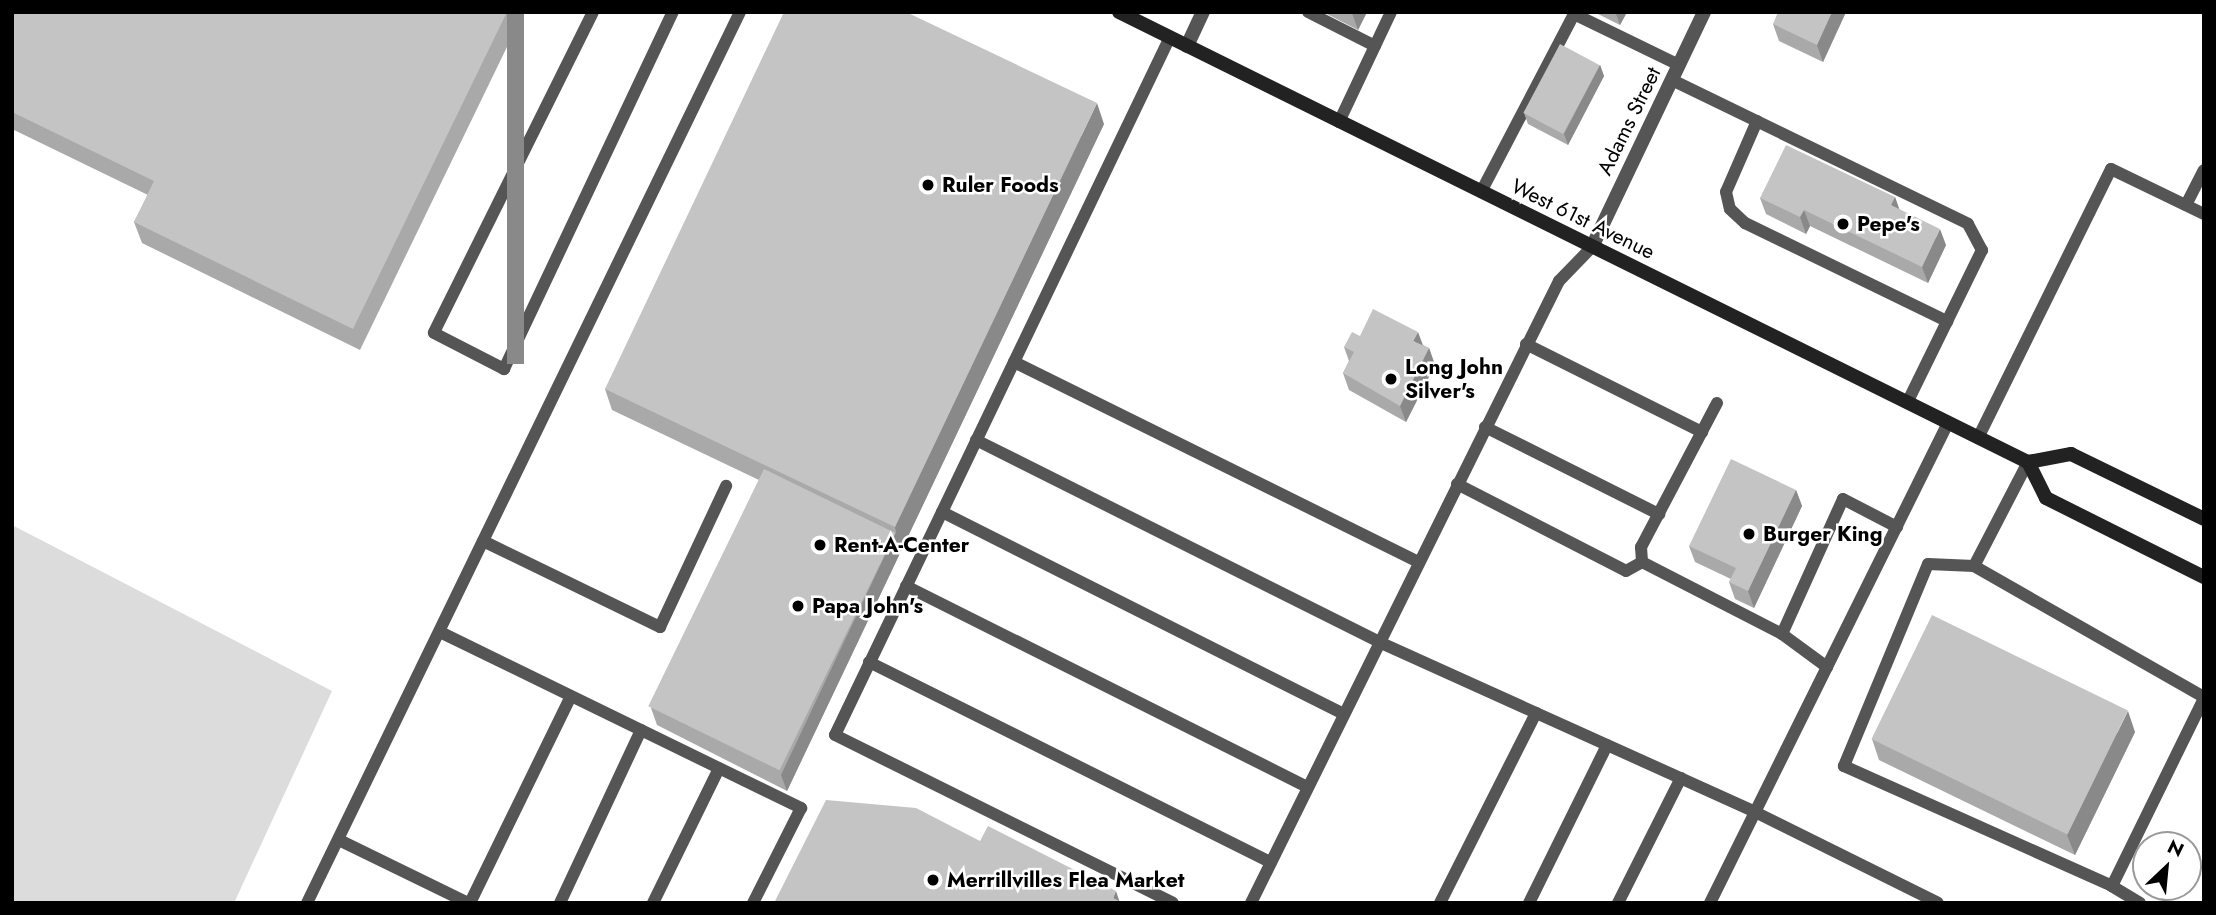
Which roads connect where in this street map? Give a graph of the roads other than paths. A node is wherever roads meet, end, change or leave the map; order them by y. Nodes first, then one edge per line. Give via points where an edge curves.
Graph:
1 (593, 12) edge
2 (673, 12) edge
3 (740, 12) edge
4 (1119, 12) edge
5 (1203, 12) edge
6 (1308, 12) edge
7 (1391, 12) edge
8 (1704, 12) edge
9 (1170, 37) junction
10 (1187, 46) junction
11 (1375, 46) junction
12 (1679, 65) junction
13 (1672, 80) junction
14 (1757, 121) junction
15 (1339, 122) junction
16 (2204, 170) edge
17 (1481, 192) junction
18 (2186, 205) junction
19 (2204, 214) edge
20 (1592, 247) junction
21 (1947, 321) junction
22 (1526, 344) junction
23 (1014, 362) junction
24 (1907, 402) junction
25 (1717, 403) dead end
26 (1948, 423) junction
27 (1485, 427) junction
28 (1702, 432) junction
29 (1978, 438) junction
30 (976, 440) junction
31 (2028, 462) junction
32 (1457, 484) junction
33 (726, 486) dead end
34 (942, 512) junction
35 (1659, 514) junction
36 (2204, 519) edge
37 (1897, 527) junction
38 (484, 541) junction
39 (1419, 562) junction
40 (1642, 562) junction
41 (1974, 566) junction
42 (2204, 577) edge
43 (906, 586) junction
44 (440, 632) junction
45 (1782, 634) junction
46 (1379, 642) junction
47 (869, 662) junction
48 (1827, 667) junction
49 (571, 696) junction
50 (2204, 698) edge
51 (1536, 713) junction
52 (1344, 714) junction
53 (641, 730) junction
54 (1607, 745) junction
55 (719, 768) junction
56 (1681, 778) junction
57 (1308, 787) junction
58 (1755, 812) junction
59 (339, 839) junction
60 (1271, 862) junction
61 (2112, 886) junction
62 (307, 903) edge
63 (469, 903) edge
64 (560, 903) edge
65 (653, 903) edge
66 (753, 903) edge
67 (1173, 903) edge
68 (1251, 903) edge
69 (1440, 903) edge
70 (1529, 903) edge
71 (1618, 903) edge
72 (1710, 903) edge
73 (1938, 903) edge
74 (2140, 903) edge

1 - 2 lane via 434,333 504,369
3 - 38 lane
4 - 9 main road, West 61st Avenue
5 - 10 street
6 - 11 lane
7 - 11 lane
8 - 12 street, Adams Street
9 - 10 main road, West 61st Avenue
9 - 23 lane
10 - 15 main road, West 61st Avenue
11 - 15 lane
12 - 13 street, Adams Street
12 - 17 lane via 1574,14
13 - 14 lane
13 - 20 street, Adams Street
14 - 21 lane via 1726,192 1730,209 1745,223
14 - 21 lane via 1968,224 1982,250
15 - 17 main road, West 61st Avenue
16 - 18 lane
17 - 20 main road, West 61st Avenue
18 - 19 lane
18 - 29 lane via 2111,169
20 - 22 lane via 1559,281
20 - 24 main road, West 61st Avenue
21 - 24 lane
22 - 27 lane
22 - 28 lane
23 - 30 lane
23 - 39 lane
24 - 26 main road, West 61st Avenue
25 - 28 lane
26 - 29 main road, West 61st Avenue
26 - 37 lane
27 - 32 lane
27 - 35 lane
28 - 35 lane
29 - 31 main road, West 61st Avenue
30 - 34 lane
30 - 46 lane
31 - 36 main road via 2071,454
31 - 41 lane
31 - 42 main road via 2046,498
32 - 39 lane
32 - 40 lane via 1626,571
33 - 38 lane via 660,627
34 - 43 lane
34 - 52 lane
35 - 40 lane via 1641,547
37 - 45 lane via 1843,499
37 - 48 lane
38 - 44 lane
39 - 46 lane
40 - 45 lane
41 - 50 lane
41 - 61 lane via 1928,564 1844,766
43 - 47 lane
43 - 57 lane
44 - 49 lane
44 - 59 lane
45 - 48 lane
46 - 51 lane
46 - 52 lane
47 - 60 lane
47 - 67 lane via 835,735
48 - 58 lane
49 - 53 lane
49 - 63 lane
50 - 61 lane
51 - 54 lane
51 - 69 lane
52 - 57 lane
53 - 55 lane
53 - 64 lane
54 - 56 lane
54 - 70 lane
55 - 65 lane
55 - 66 lane via 801,807
56 - 58 lane
56 - 71 lane
57 - 60 lane
58 - 72 lane
58 - 73 lane
59 - 62 lane
59 - 63 lane
60 - 68 lane
61 - 74 lane

